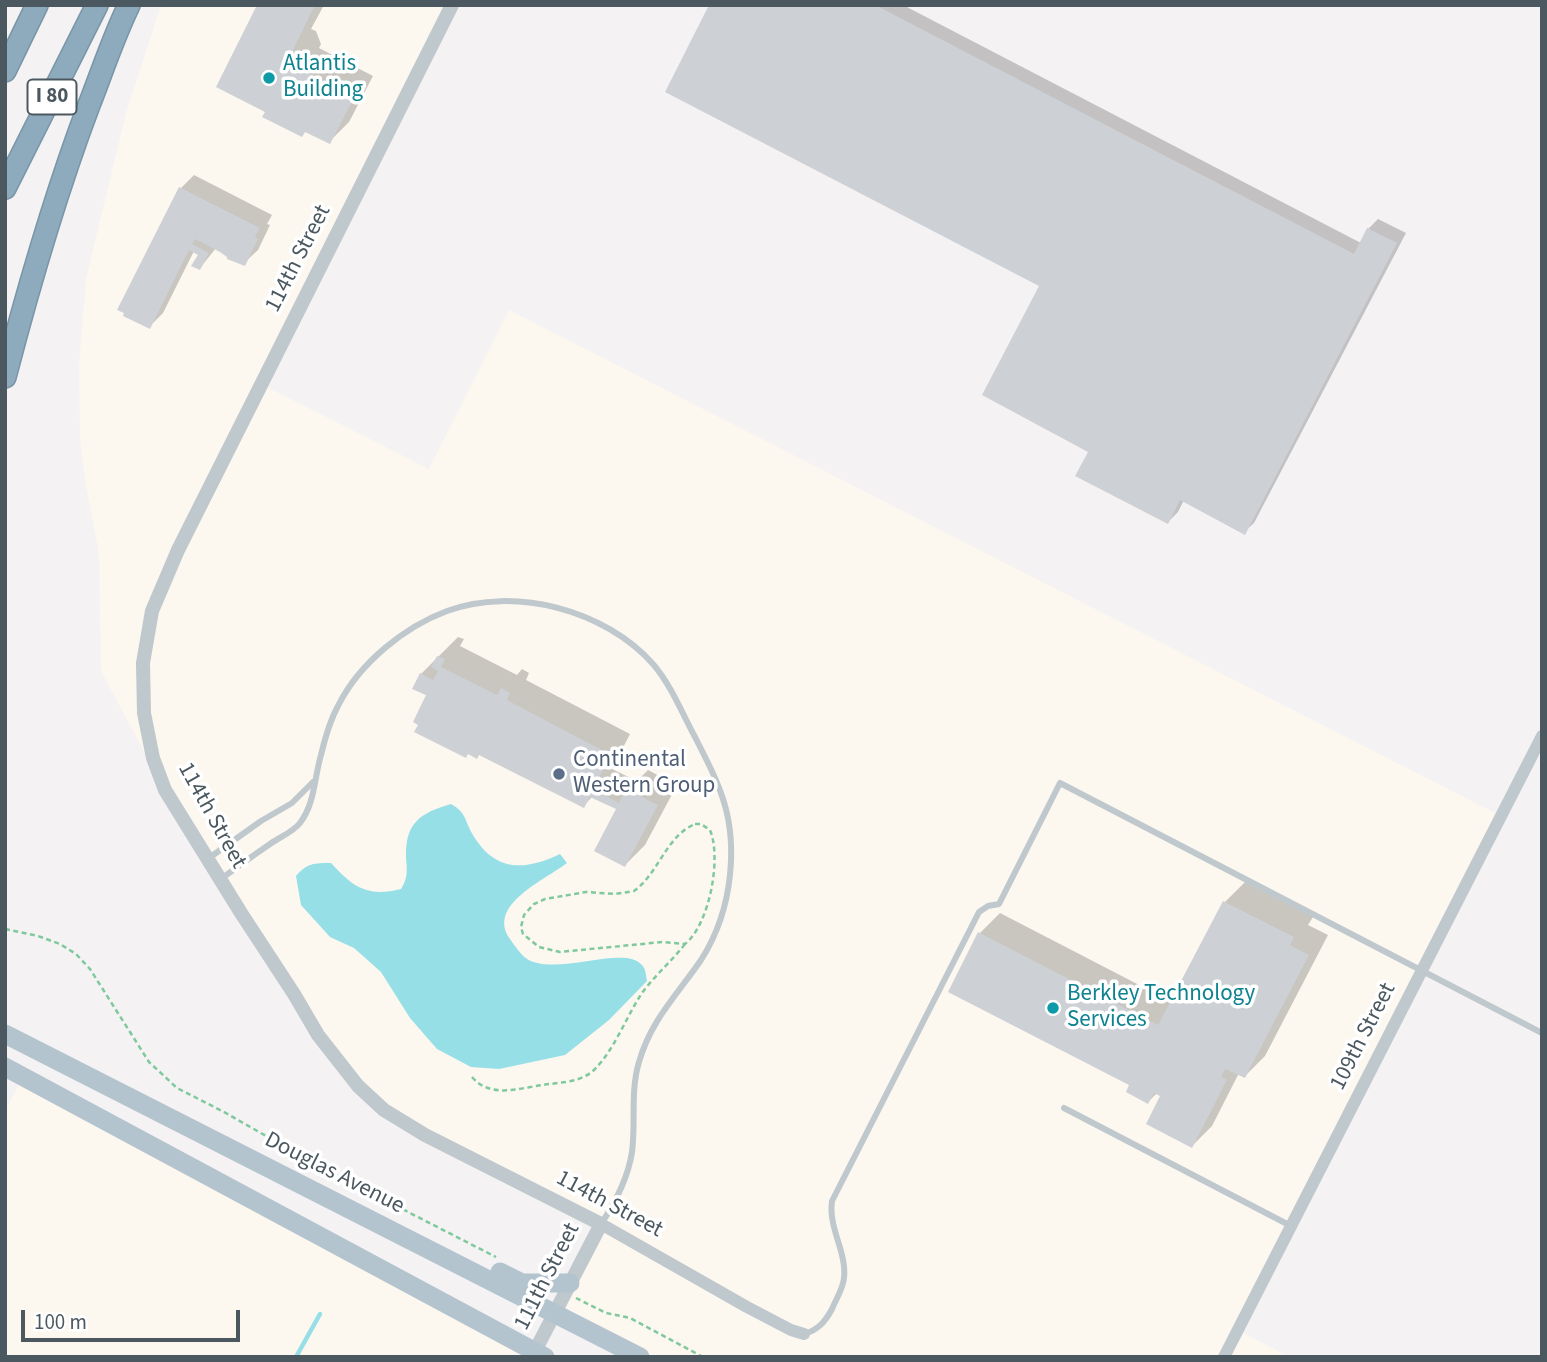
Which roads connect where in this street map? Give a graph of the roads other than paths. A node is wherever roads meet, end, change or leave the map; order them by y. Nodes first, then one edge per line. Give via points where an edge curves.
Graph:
1 (37, 5) edge
2 (97, 5) edge
3 (129, 5) edge
4 (452, 5) edge
5 (5, 71) edge
6 (5, 188) edge
7 (5, 377) edge
8 (1542, 736) edge
9 (314, 781) junction
10 (207, 859) junction
11 (219, 880) junction
12 (1422, 970) junction
13 (1542, 1033) edge
14 (5, 1034) edge
15 (5, 1067) edge
16 (1064, 1108) dead end
17 (601, 1224) junction
18 (1291, 1226) junction
19 (457, 1263) junction
20 (568, 1288) junction
21 (555, 1313) junction
22 (804, 1334) joint
23 (536, 1355) edge
24 (640, 1357) edge
25 (1224, 1357) edge

1 - 5 highway, I 80
2 - 6 highway, I 80
3 - 7 highway via 55,200
4 - 10 street, 114th Street via 178,550 152,611 142,690 148,733 165,790
8 - 12 street, 109th Street
9 - 10 lane via 292,803
9 - 11 lane via 314,796 298,827
9 - 17 lane via 339,703 358,677 384,649 412,629 460,607 513,602 577,613 627,641 665,681 719,783 730,820 730,875 720,920 702,958 658,1015 645,1040 632,1096 632,1153 614,1205
10 - 11 street, 114th Street
11 - 17 street, 114th Street via 318,1035 358,1086 384,1110
12 - 13 lane
12 - 18 street, 109th Street
12 - 22 lane via 1060,783 999,904 979,912 832,1201 830,1215 844,1265 843,1286 820,1327
14 - 19 main road, Douglas Avenue
15 - 23 main road
16 - 18 lane
17 - 20 street, 111th Street
17 - 22 street, 114th Street
18 - 25 street, 109th Street
19 - 20 main road via 484,1264 522,1283
19 - 21 main road, Douglas Avenue
20 - 21 street, 111th Street
21 - 23 street, 111th Street
21 - 24 main road, Douglas Avenue

